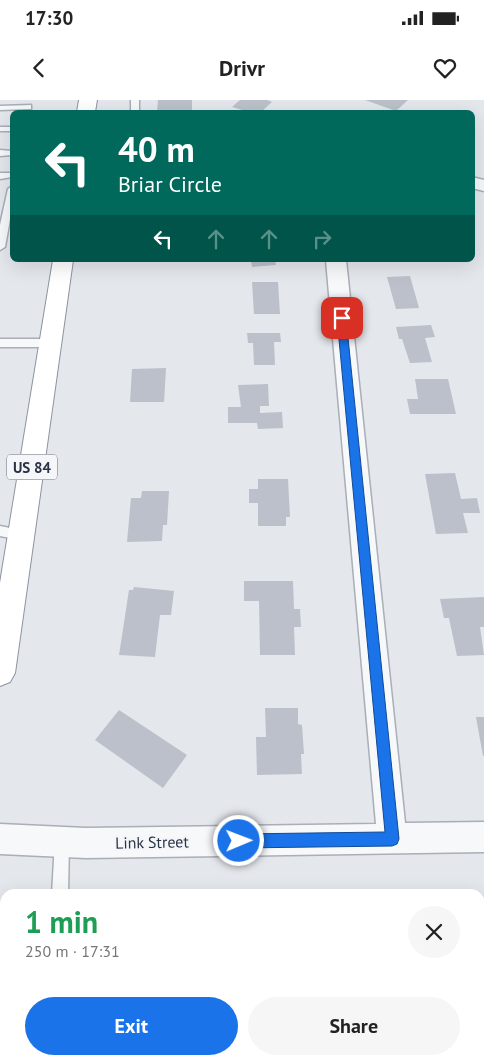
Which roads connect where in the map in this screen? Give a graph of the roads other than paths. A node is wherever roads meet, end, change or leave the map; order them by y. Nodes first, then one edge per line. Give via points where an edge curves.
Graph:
1 (28, 107) edge
2 (0, 108) edge
3 (10, 195) edge
4 (4, 214) edge
5 (0, 247) edge
6 (63, 262) edge
7 (336, 262) edge
8 (51, 343) junction
9 (0, 344) edge
10 (11, 533) edge
11 (0, 673) edge
12 (484, 836) edge
13 (0, 839) edge
14 (392, 839) junction
15 (62, 842) junction
16 (60, 889) edge

1 - 2 lane
3 - 4 lane
4 - 5 lane
6 - 8 highway, US 84
7 - 14 street
8 - 9 lane
8 - 10 highway, US 84
10 - 11 highway, US 84
12 - 14 street, Link Street
13 - 15 street, Link Street
14 - 15 street, Link Street
15 - 16 lane

